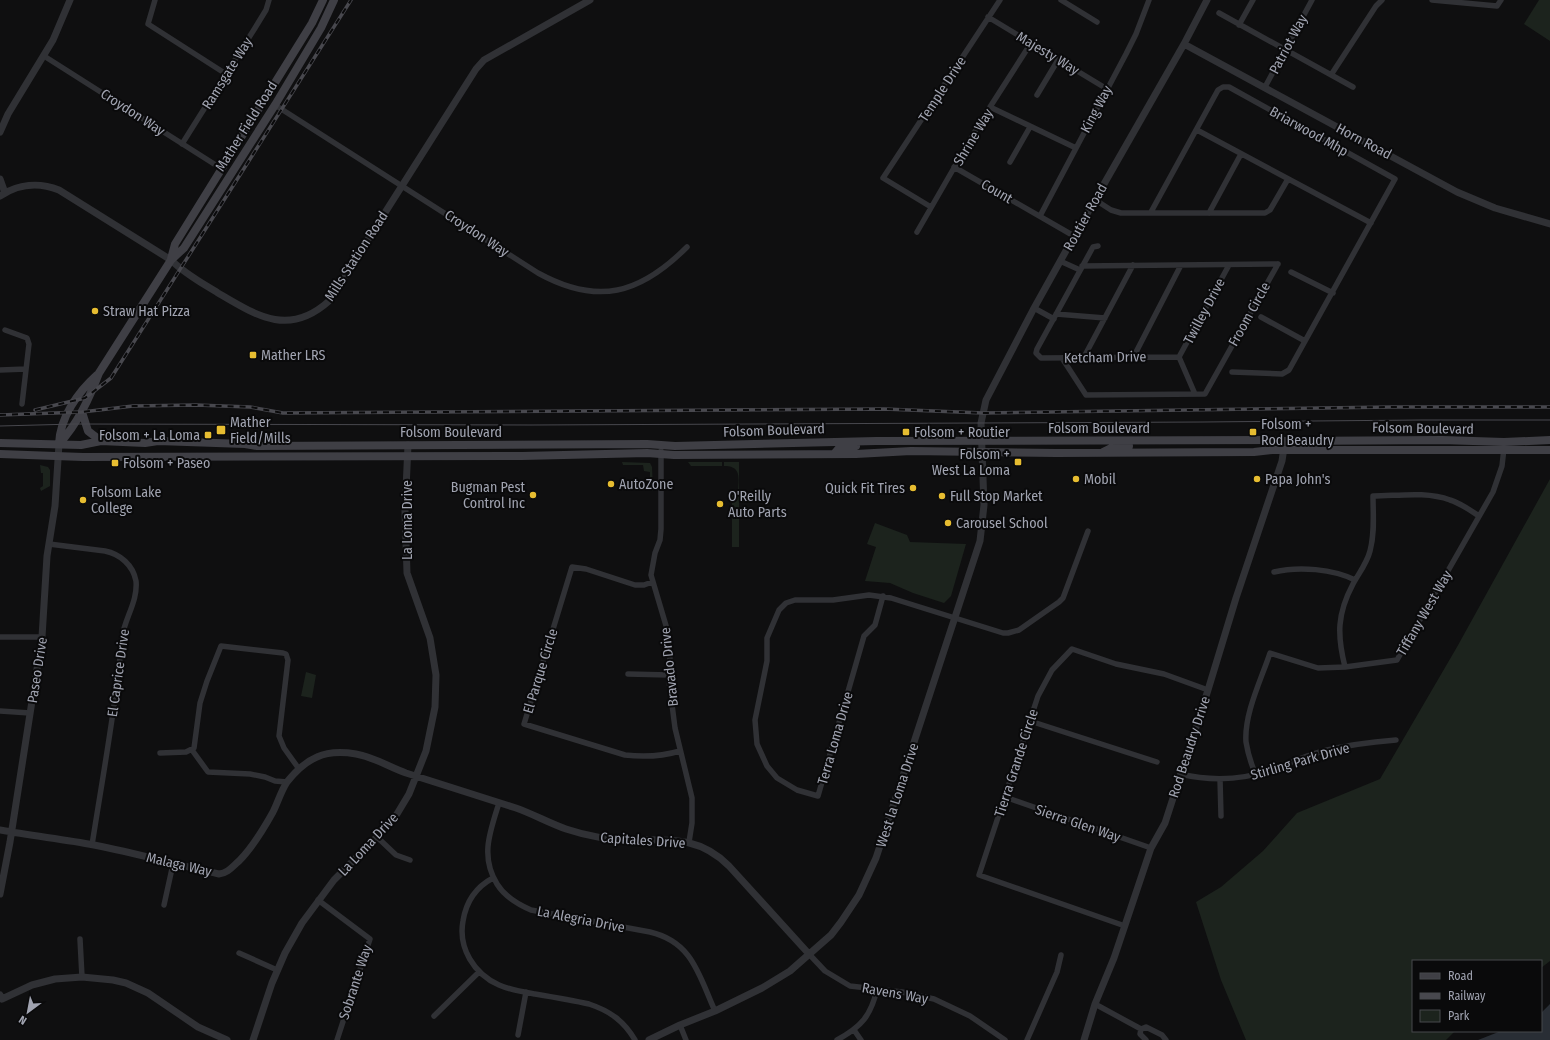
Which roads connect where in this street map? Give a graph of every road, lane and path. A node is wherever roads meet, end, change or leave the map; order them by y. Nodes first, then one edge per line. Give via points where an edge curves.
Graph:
1 (70, 0) edge
2 (155, 0) edge
3 (269, 0) edge
4 (323, 0) edge
5 (334, 0) edge
6 (590, 0) edge
7 (1000, 0) edge
8 (1061, 0) edge
9 (1149, 0) edge
10 (1207, 0) edge
11 (1253, 0) edge
12 (1312, 0) edge
13 (1382, 0) edge
14 (1432, 0) edge
15 (1501, 0) edge
16 (1219, 13) dead end
17 (988, 17) junction
18 (1097, 22) dead end
19 (1239, 25) junction
20 (308, 30) junction
21 (1031, 43) junction
22 (1184, 44) junction
23 (1284, 49) junction
24 (44, 56) junction
25 (1058, 60) junction
26 (226, 74) junction
27 (1331, 75) junction
28 (1265, 87) junction
29 (1353, 87) dead end
30 (1107, 89) junction
31 (1037, 95) dead end
32 (275, 105) junction
33 (990, 107) junction
34 (1, 123) edge
35 (1030, 127) junction
36 (1196, 130) junction
37 (0, 132) edge
38 (182, 144) junction
39 (1076, 148) junction
40 (1241, 154) junction
41 (1010, 162) dead end
42 (954, 167) junction
43 (222, 169) junction
44 (0, 179) edge
45 (1288, 179) junction
46 (402, 186) junction
47 (2, 195) edge
48 (1094, 199) junction
49 (931, 207) junction
50 (1152, 212) junction
51 (1208, 212) junction
52 (1040, 216) junction
53 (1371, 223) junction
54 (1550, 224) edge
55 (917, 232) dead end
56 (1074, 236) junction
57 (1098, 246) dead end
58 (687, 247) dead end
59 (171, 260) junction
60 (1060, 261) junction
61 (1133, 265) junction
62 (1181, 265) junction
63 (1229, 265) junction
64 (1081, 268) junction
65 (1291, 272) dead end
66 (1333, 293) junction
67 (1034, 308) junction
68 (1055, 316) junction
69 (1261, 317) dead end
70 (1105, 318) junction
71 (5, 330) dead end
72 (1306, 341) junction
73 (1134, 356) junction
74 (1084, 357) junction
75 (1179, 357) junction
76 (1062, 358) junction
77 (26, 369) junction
78 (0, 370) edge
79 (1232, 372) dead end
80 (100, 373) junction
81 (1195, 394) junction
82 (22, 404) dead end
83 (82, 412) junction
84 (981, 440) junction
85 (1550, 440) edge
86 (101, 441) junction
87 (876, 441) junction
88 (1145, 441) junction
89 (1285, 441) junction
90 (0, 443) edge
91 (59, 444) junction
92 (408, 445) junction
93 (662, 445) junction
94 (1504, 446) junction
95 (1550, 450) edge
96 (1285, 451) junction
97 (982, 452) junction
98 (1101, 453) junction
99 (0, 454) edge
100 (661, 454) junction
101 (834, 454) junction
102 (59, 455) junction
103 (408, 456) junction
104 (1479, 516) junction
105 (1088, 531) dead end
106 (49, 544) junction
107 (1274, 572) dead end
108 (1356, 580) junction
109 (652, 582) junction
110 (882, 596) junction
111 (956, 618) junction
112 (0, 637) edge
113 (42, 637) junction
114 (1345, 667) junction
115 (628, 674) dead end
116 (669, 675) junction
117 (1208, 690) junction
118 (0, 711) edge
119 (30, 713) junction
120 (1030, 721) junction
121 (1396, 740) dead end
122 (192, 750) junction
123 (680, 751) junction
124 (160, 753) dead end
125 (1157, 762) dead end
126 (299, 769) junction
127 (1180, 774) junction
128 (1256, 775) junction
129 (416, 776) junction
130 (1220, 779) junction
131 (287, 782) junction
132 (1005, 798) junction
133 (500, 803) junction
134 (1221, 816) dead end
135 (0, 830) edge
136 (11, 832) junction
137 (377, 837) junction
138 (689, 842) junction
139 (92, 844) junction
140 (1151, 848) junction
141 (410, 860) dead end
142 (173, 864) junction
143 (493, 878) junction
144 (0, 894) edge
145 (318, 900) junction
146 (164, 905) dead end
147 (1125, 926) junction
148 (80, 939) dead end
149 (239, 953) dead end
150 (809, 954) junction
151 (1061, 955) dead end
152 (277, 970) junction
153 (479, 972) junction
154 (82, 977) junction
155 (877, 989) junction
156 (526, 992) junction
157 (1, 998) edge
158 (1095, 1004) junction
159 (715, 1011) junction
160 (434, 1016) dead end
161 (680, 1025) junction
162 (1141, 1029) junction
163 (854, 1030) junction
164 (518, 1035) dead end
165 (227, 1040) edge
166 (253, 1040) edge
167 (337, 1040) edge
168 (635, 1040) edge
169 (649, 1040) edge
170 (686, 1040) edge
171 (837, 1040) edge
172 (861, 1040) edge
173 (1005, 1040) edge
174 (1027, 1040) edge
175 (1084, 1040) edge
176 (1146, 1040) edge
177 (1166, 1040) edge

1 - 24 street
2 - 26 street via 148,24
3 - 26 street, Ramsgate Way via 266,10
4 - 20 main road, Mather Field Road
5 - 32 main road, Mather Field Road via 321,28
6 - 46 street, Mills Station Road via 484,60
7 - 17 street, Temple Drive
8 - 18 street
9 - 30 street, King Way via 1136,34
10 - 22 street, Routier Road
11 - 19 street
12 - 23 street, Patriot Way
13 - 27 street
14 - 15 street via 1497,6
16 - 19 street
17 - 21 street, Majesty Way
17 - 49 street, Temple Drive via 883,178
19 - 23 street
20 - 32 main road via 308,39 277,91
20 - 43 main road, Mather Field Road
21 - 25 street, Majesty Way
21 - 33 street, Shrine Way
22 - 28 street, Horn Road
22 - 48 street, Routier Road
23 - 27 street
23 - 28 street, Patriot Way
24 - 34 street
24 - 38 street, Croydon Way
25 - 30 street, Majesty Way
25 - 31 street
26 - 38 street, Ramsgate Way
27 - 29 street
28 - 54 street, Horn Road via 1481,203
30 - 39 street, King Way
32 - 46 street, Croydon Way
32 - 59 main road, Mather Field Road via 184,248
33 - 35 street
33 - 42 street, Shrine Way
34 - 37 street
35 - 39 street
35 - 41 street
36 - 40 street
36 - 50 street, Briarwood Mhp
36 - 53 street, Briarwood Mhp via 1218,90 1229,87 1395,179
38 - 43 street, Croydon Way
39 - 52 street, King Way
40 - 45 street
40 - 51 street
42 - 49 street, Shrine Way
42 - 52 street, Count
43 - 59 main road, Mather Field Road via 175,244
44 - 47 street
45 - 51 street via 1268,212
45 - 53 street
46 - 58 street, Croydon Way via 538,273 581,290 609,292 631,287 665,268
46 - 59 street, Mills Station Road via 329,301 312,313 295,319 273,320 257,315 186,273
47 - 59 street, Mills Station Road via 18,187 32,185 59,190
48 - 50 street via 1121,213
48 - 56 street, Routier Road
49 - 55 street, Shrine Way
50 - 51 street
52 - 56 street, Count
53 - 66 street, Briarwood Mhp
56 - 60 street, Routier Road
57 - 64 street via 1092,247
59 - 80 main road, Mather Field Road
60 - 64 street
60 - 67 street, Routier Road
61 - 62 street, Froom Circle
61 - 64 street, Froom Circle
61 - 70 street
62 - 63 street, Froom Circle
62 - 73 street
63 - 75 street, Twilley Drive
63 - 81 street, Froom Circle via 1278,264 1205,394
64 - 68 street
65 - 66 street
66 - 72 street, Briarwood Mhp
67 - 68 street
67 - 84 street, Routier Road via 986,400
68 - 70 street
68 - 76 street, Ketcham Drive via 1036,353 1041,358
69 - 72 street
70 - 74 street
71 - 77 street via 27,338 29,344
72 - 79 street, Briarwood Mhp via 1286,373
73 - 74 street, Ketcham Drive
73 - 75 street, Ketcham Drive
74 - 76 street, Ketcham Drive
75 - 81 street
76 - 81 street, Froom Circle via 1086,395
77 - 78 street
77 - 82 street
80 - 83 main road, Mather Field Road
80 - 91 main road, Mather Field Road via 86,385 67,413 61,428
83 - 86 main road via 88,431
83 - 91 main road, Mather Field Road
84 - 87 main road, Folsom Boulevard
84 - 88 main road, Folsom Boulevard
84 - 97 street, West la Loma Drive
85 - 94 main road, Folsom Boulevard
86 - 91 main road, Folsom Boulevard via 81,445
86 - 92 main road, Folsom Boulevard via 257,446
87 - 93 main road, Folsom Boulevard
87 - 101 main road via 864,446 839,448
88 - 89 main road, Folsom Boulevard
88 - 98 main road via 1138,446 1113,447
89 - 94 main road, Folsom Boulevard via 1410,440
89 - 96 street, Rod Beaudry Drive
90 - 91 main road, Folsom Boulevard
91 - 102 street, Paseo Drive
92 - 93 main road, Folsom Boulevard
92 - 103 street, La Loma Drive
93 - 100 street, Bravado Drive
94 - 95 main road, Folsom Boulevard
94 - 96 main road, Folsom Boulevard
94 - 104 street, Tiffany West Way via 1504,458 1497,482
96 - 98 main road, Folsom Boulevard
96 - 117 street, Rod Beaudry Drive
97 - 98 main road, Folsom Boulevard
97 - 101 main road, Folsom Boulevard
97 - 111 street, West la Loma Drive via 984,505 980,541
99 - 102 main road, Folsom Boulevard
100 - 101 main road, Folsom Boulevard
100 - 103 main road, Folsom Boulevard
100 - 109 street, Bravado Drive via 661,529 652,564
102 - 103 main road, Folsom Boulevard
102 - 106 street, Paseo Drive
103 - 129 street, La Loma Drive via 405,511 407,573 430,638 436,675 432,728
104 - 108 street via 1455,502 1433,496 1373,496 1372,543
104 - 114 street, Tiffany West Way via 1398,660
105 - 111 street, Terra Loma Drive via 1063,598 1019,630 1003,633
106 - 113 street, Paseo Drive
106 - 139 street, El Caprice Drive via 114,554 128,565 136,582 134,600 126,619 122,639
107 - 108 street via 1323,570 1337,572
108 - 114 street via 1342,609 1340,622
109 - 116 street, Bravado Drive via 667,629
109 - 123 street, El Parque Circle via 635,585 572,567 524,724 625,755 670,754
110 - 110 street, Terra Loma Drive via 796,600 786,603 779,610 767,638 767,661 755,720 761,755 771,772 786,785 818,796 864,636 875,625
110 - 111 street, Terra Loma Drive
111 - 150 street, West la Loma Drive via 870,873 860,895 842,922
112 - 113 street
113 - 119 street, Paseo Drive
114 - 128 street, Tiffany West Way via 1318,668 1270,653 1246,729 1248,752
115 - 116 street
116 - 123 street, Bravado Drive
117 - 120 street, Tierra Grande Circle via 1164,674 1116,664 1072,649 1046,680
117 - 127 street, Rod Beaudry Drive
118 - 119 street
119 - 136 street, Paseo Drive
120 - 125 street
120 - 132 street, Tierra Grande Circle
121 - 128 street, Stirling Park Drive via 1349,745
122 - 124 street
122 - 126 street via 195,746 200,703 221,646 283,653 288,660 279,736
122 - 131 street via 208,772 250,774
123 - 138 street, Bravado Drive via 692,798
126 - 129 street, Malaga Way via 318,756 348,753 370,758
126 - 131 street, Malaga Way
127 - 130 street, Stirling Park Drive
127 - 140 street, Rod Beaudry Drive via 1164,823
128 - 130 street, Stirling Park Drive
129 - 133 street, Capitales Drive
129 - 137 street, La Loma Drive via 402,807
130 - 134 street
131 - 142 street, Malaga Way via 262,830 245,855 229,871 219,874
132 - 140 street, Sierra Glen Way
132 - 147 street, Tierra Grande Circle via 980,875
133 - 138 street, Capitales Drive via 591,836
133 - 143 street, La Alegria Drive via 487,848 488,867
135 - 136 street, Malaga Way
136 - 139 street, Malaga Way
136 - 144 street, Paseo Drive
137 - 141 street via 396,855
137 - 145 street, La Loma Drive via 344,869
138 - 150 street, Capitales Drive via 705,848 722,860
139 - 142 street, Malaga Way
140 - 147 street, Rod Beaudry Drive
142 - 146 street
143 - 153 street via 477,890 466,907 463,920 465,950
143 - 159 street, La Alegria Drive via 512,900 531,910 650,932 674,941 694,962
145 - 152 street, La Loma Drive via 294,937
145 - 167 street, Sobrante Way via 370,939
147 - 158 street, Rod Beaudry Drive
148 - 154 street
149 - 152 street
150 - 155 street, Ravens Way via 825,971 850,986
150 - 159 street, West la Loma Drive via 776,980
151 - 174 street via 1057,972
152 - 166 street, La Loma Drive
153 - 156 street via 500,986
153 - 160 street
154 - 157 street via 55,978
154 - 165 street via 113,980 138,988 198,1027
155 - 163 street via 871,1010
155 - 173 street, Ravens Way via 915,994 953,1007 976,1019
156 - 164 street
156 - 168 street via 600,1007 622,1022
158 - 162 street
158 - 175 street, Rod Beaudry Drive
159 - 161 street, West la Loma Drive
161 - 169 street, West la Loma Drive
161 - 170 street
162 - 176 street via 1140,1034
162 - 177 street via 1146,1027 1162,1035
163 - 171 street
163 - 172 street

